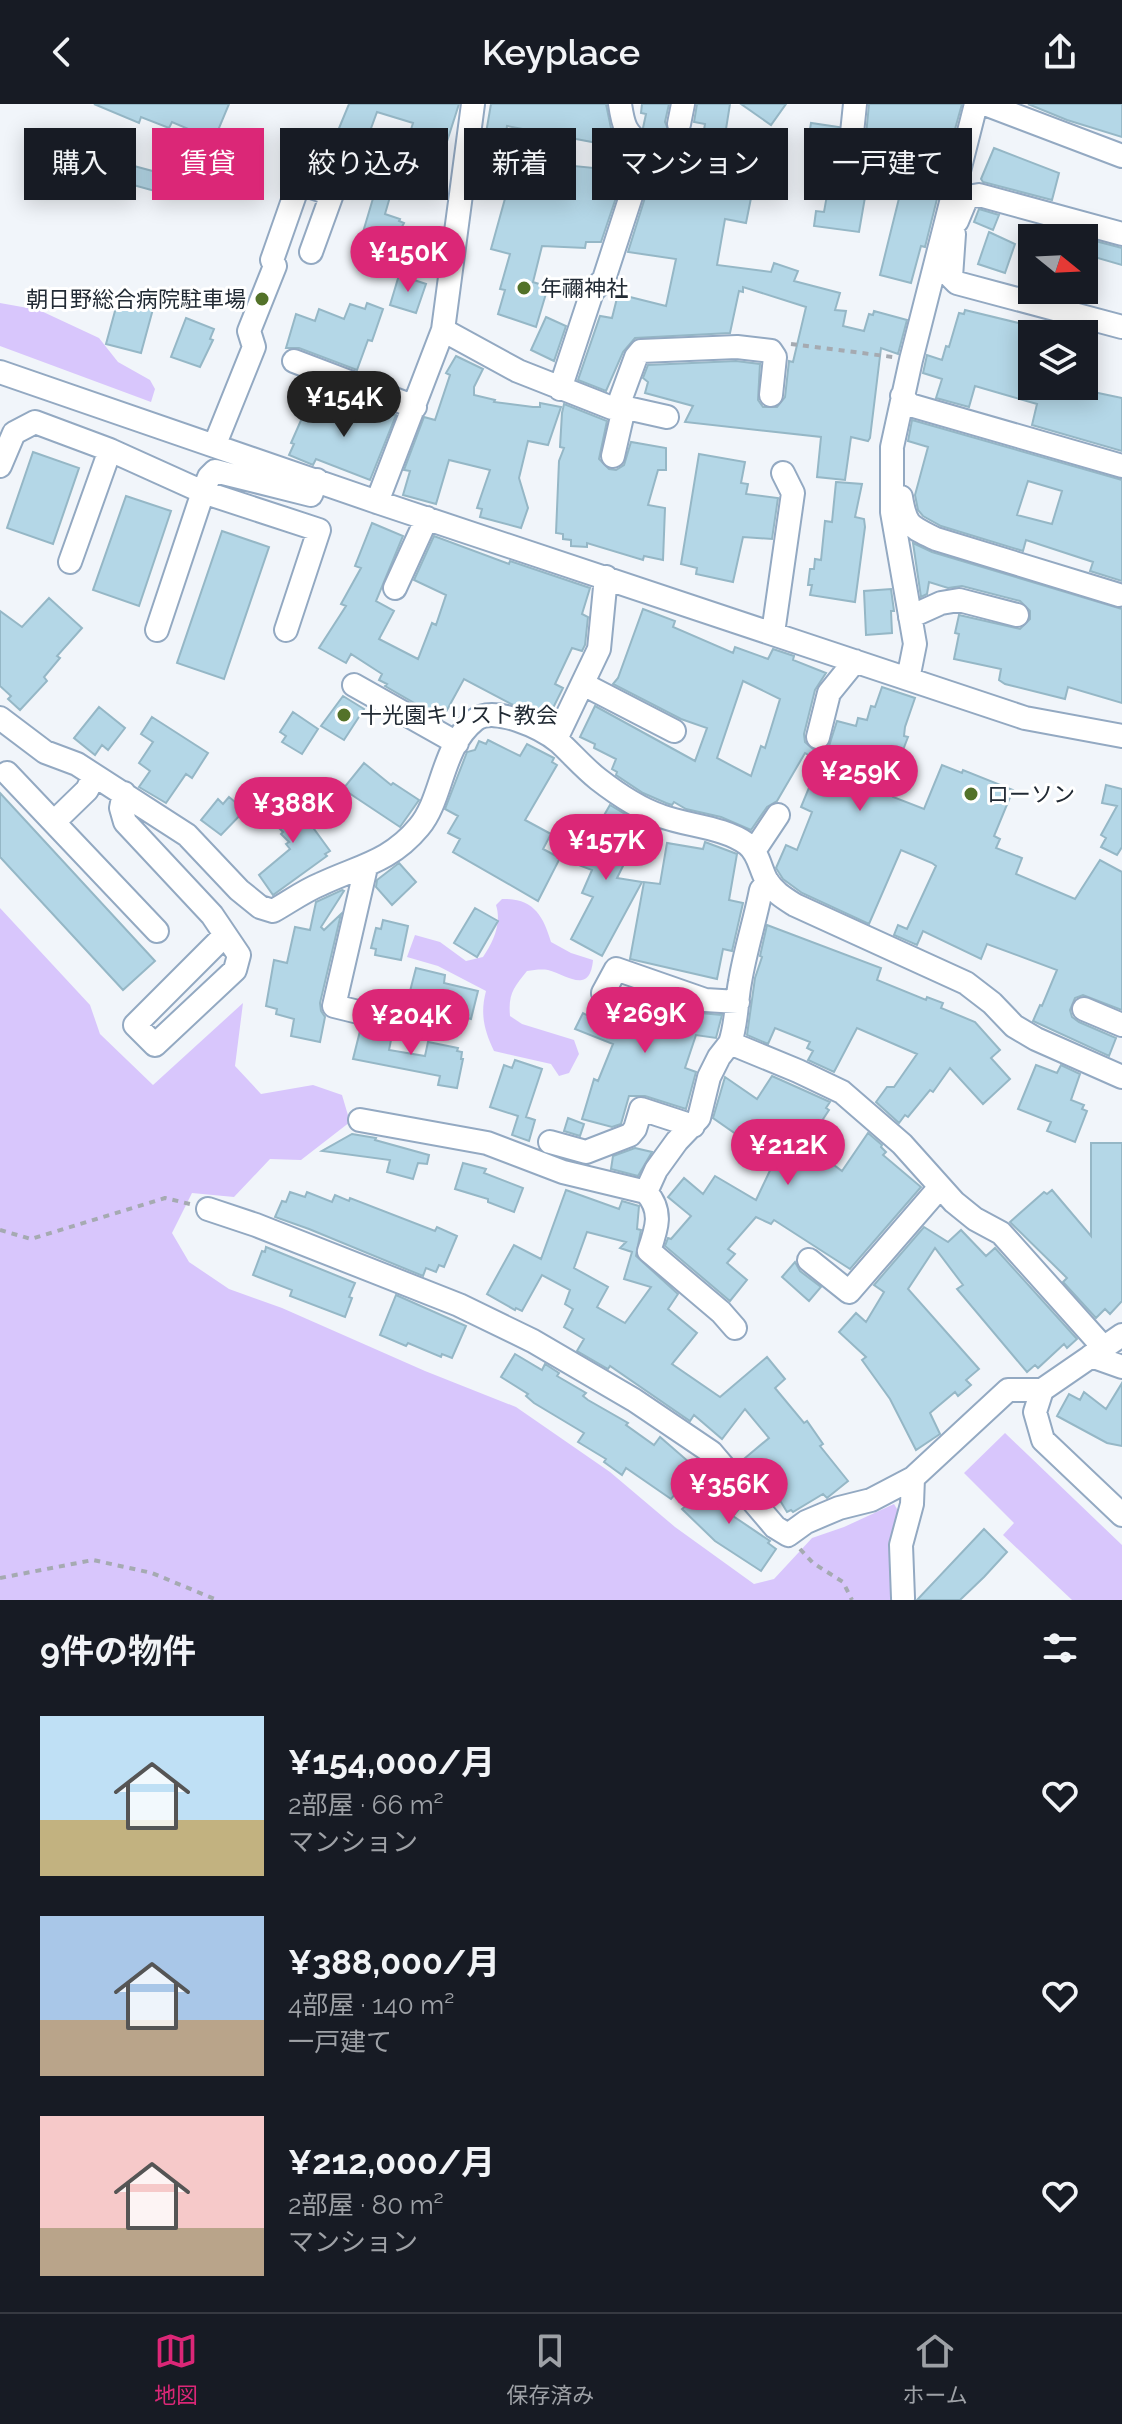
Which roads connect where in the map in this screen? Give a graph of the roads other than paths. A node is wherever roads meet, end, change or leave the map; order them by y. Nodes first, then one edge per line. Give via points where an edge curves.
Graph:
1 (473, 104) edge
2 (620, 104) edge
3 (855, 104) edge
4 (976, 104) edge
5 (985, 104) edge
6 (853, 128) edge
7 (1122, 156) edge
8 (947, 224) junction
9 (1122, 234) edge
10 (311, 252) dead end
11 (1122, 327) edge
12 (443, 330) junction
13 (294, 361) dead end
14 (0, 372) edge
15 (560, 389) junction
16 (771, 395) dead end
17 (902, 396) junction
18 (415, 407) junction
19 (621, 407) junction
20 (667, 417) dead end
21 (215, 444) junction
22 (110, 450) junction
23 (613, 456) dead end
24 (0, 466) edge
25 (1122, 466) edge
26 (783, 473) dead end
27 (891, 476) junction
28 (317, 480) junction
29 (203, 492) junction
30 (377, 502) junction
31 (427, 518) junction
32 (70, 562) dead end
33 (606, 577) junction
34 (395, 588) dead end
35 (1119, 595) dead end
36 (1017, 615) dead end
37 (910, 617) junction
38 (157, 630) dead end
39 (286, 630) dead end
40 (773, 633) junction
41 (855, 661) junction
42 (908, 679) junction
43 (583, 684) junction
44 (354, 685) dead end
45 (0, 718) edge
46 (674, 731) dead end
47 (1122, 736) edge
48 (818, 737) dead end
49 (556, 739) junction
50 (457, 743) junction
51 (7, 773) dead end
52 (94, 776) junction
53 (124, 793) junction
54 (778, 815) dead end
55 (54, 822) junction
56 (754, 851) junction
57 (366, 867) junction
58 (768, 882) junction
59 (157, 931) dead end
60 (225, 935) junction
61 (603, 993) dead end
62 (738, 1002) junction
63 (1084, 1009) dead end
64 (1122, 1025) edge
65 (423, 1028) dead end
66 (730, 1043) junction
67 (1122, 1077) edge
68 (360, 1120) dead end
69 (693, 1126) junction
70 (550, 1142) dead end
71 (940, 1187) junction
72 (646, 1192) junction
73 (208, 1209) road end
74 (809, 1260) dead end
75 (735, 1328) dead end
76 (1106, 1346) edge
77 (1122, 1367) edge
78 (1042, 1390) junction
79 (913, 1478) junction
80 (1122, 1515) edge
81 (903, 1598) edge

1 - 12 street
2 - 15 street via 624,128 645,153 604,279 592,292
3 - 6 street
4 - 8 street
5 - 7 street
8 - 9 street via 957,221 967,197 979,195
8 - 11 street via 954,234 951,277 957,283
8 - 17 street
10 - 21 street via 332,194 299,183 249,331 254,347
12 - 15 street
12 - 18 street
13 - 18 street
14 - 21 street
15 - 19 street
16 - 19 street via 771,351 641,351
17 - 25 street via 910,405
17 - 27 street
18 - 30 street
19 - 20 street
19 - 23 street
21 - 28 street
22 - 24 street via 35,422 14,433
22 - 29 street
22 - 32 street
26 - 40 street via 793,493
27 - 35 street via 897,480 904,519 914,528
27 - 37 street
28 - 29 street via 311,495 215,471
28 - 30 street
29 - 38 street
29 - 39 street via 319,530
30 - 31 street
31 - 33 street
31 - 34 street
33 - 40 street
33 - 43 street via 599,649
36 - 37 street via 959,600
37 - 42 street via 915,644
40 - 41 street
41 - 42 street
41 - 48 street via 829,693
42 - 47 street via 1025,718
43 - 46 street
43 - 49 street
44 - 50 street
45 - 52 street via 45,752
49 - 50 street via 505,715 489,715 476,720
49 - 56 street via 599,780 644,808 725,834
50 - 57 street via 420,826
51 - 55 street
52 - 53 street
52 - 55 street
53 - 57 street via 187,835 239,890 273,911 319,884
53 - 60 street via 125,822
54 - 56 street
55 - 59 street
56 - 58 street
57 - 65 street via 334,1006
58 - 62 street via 761,890
58 - 67 street via 795,905 966,983 1036,1039
60 - 60 street via 239,955 235,970 155,1045 135,1025
61 - 62 street via 616,969 705,1000
62 - 66 street
63 - 64 street
66 - 69 street via 709,1077
66 - 71 street via 842,1092 902,1144
68 - 72 street via 487,1143 563,1172
69 - 70 street via 641,1109 630,1135 586,1152
69 - 72 street via 656,1170
71 - 74 street via 849,1292
71 - 76 street via 975,1219 1001,1233
72 - 75 street via 657,1211 649,1251
73 - 79 street via 459,1305 533,1341 711,1452 775,1527 788,1535 806,1522 871,1500
76 - 77 street
76 - 78 street
78 - 79 street via 1008,1390
78 - 80 street via 1035,1412 1043,1440
79 - 81 street via 901,1545

